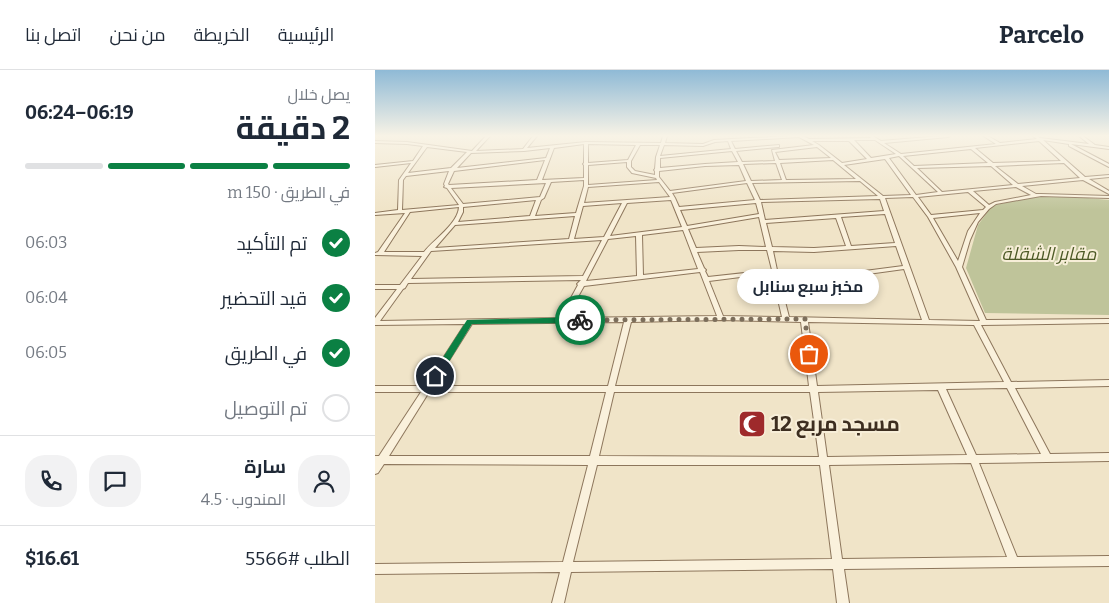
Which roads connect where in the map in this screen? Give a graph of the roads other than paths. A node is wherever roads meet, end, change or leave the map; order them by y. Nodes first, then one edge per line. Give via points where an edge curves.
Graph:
1 (462, 161) edge
2 (532, 161) edge
3 (546, 161) edge
4 (585, 161) edge
5 (629, 161) joint
6 (658, 161) edge
7 (799, 161) edge
8 (838, 161) edge
9 (859, 161) edge
10 (888, 161) edge
11 (906, 161) edge
12 (987, 161) edge
13 (412, 162) joint
14 (778, 162) junction
15 (1065, 162) joint
16 (739, 163) junction
17 (585, 164) junction
18 (842, 164) junction
19 (991, 164) junction
20 (375, 166) edge
21 (913, 167) junction
22 (451, 171) junction
23 (404, 176) junction
24 (658, 176) junction
25 (1109, 176) edge
26 (1083, 178) junction
27 (585, 179) junction
28 (862, 180) junction
29 (539, 181) junction
30 (549, 181) junction
31 (748, 182) junction
32 (785, 182) junction
33 (1034, 183) junction
34 (1016, 185) junction
35 (586, 186) junction
36 (446, 187) junction
37 (968, 190) junction
38 (670, 192) junction
39 (941, 193) junction
40 (1050, 194) junction
41 (1034, 195) junction
42 (1109, 195) edge
43 (916, 196) junction
44 (882, 197) junction
45 (539, 198) junction
46 (673, 198) junction
47 (758, 201) junction
48 (626, 202) junction
49 (461, 204) junction
50 (581, 205) junction
51 (986, 208) junction
52 (678, 209) junction
53 (409, 210) junction
54 (400, 211) junction
55 (888, 212) junction
56 (375, 214) edge
57 (579, 214) junction
58 (762, 215) junction
59 (838, 216) junction
60 (930, 217) junction
61 (532, 218) junction
62 (764, 222) junction
63 (454, 224) junction
64 (686, 228) junction
65 (639, 234) junction
66 (606, 238) junction
67 (571, 240) junction
68 (898, 244) junction
69 (849, 248) junction
70 (695, 250) junction
71 (770, 250) junction
72 (427, 252) junction
73 (377, 254) edge
74 (907, 267) junction
75 (959, 267) junction
76 (703, 270) junction
77 (776, 271) junction
78 (641, 278) junction
79 (707, 279) junction
80 (407, 281) junction
81 (582, 281) junction
82 (779, 284) junction
83 (375, 287) edge
84 (403, 287) junction
85 (721, 318) junction
86 (787, 318) junction
87 (628, 319) junction
88 (805, 319) junction
89 (562, 320) junction
90 (1109, 321) edge
91 (470, 322) junction
92 (926, 322) junction
93 (375, 323) edge
94 (980, 323) junction
95 (1109, 383) edge
96 (1009, 386) junction
97 (941, 387) junction
98 (375, 389) edge
99 (427, 389) junction
100 (813, 389) junction
101 (612, 390) junction
102 (1109, 457) edge
103 (973, 458) junction
104 (1048, 458) junction
105 (378, 460) edge
106 (822, 461) junction
107 (594, 462) junction
108 (375, 470) edge
109 (1014, 562) junction
110 (1108, 562) edge
111 (838, 564) junction
112 (567, 566) junction
113 (375, 568) edge
114 (558, 603) edge
115 (843, 603) edge

1 - 22 street
2 - 22 street
3 - 29 street
4 - 17 street
5 - 17 street
5 - 24 street via 630,170
6 - 24 street
7 - 14 street
8 - 18 street
9 - 18 street
10 - 43 street
11 - 21 street
12 - 19 street
13 - 20 street
13 - 23 street
14 - 16 street
14 - 32 street
15 - 19 street
15 - 26 street
16 - 24 street
16 - 31 street
17 - 27 street
18 - 28 street
19 - 21 street
19 - 34 street
21 - 39 street
22 - 23 street
22 - 36 street
23 - 54 street via 401,180
24 - 35 street
24 - 38 street
25 - 26 street
26 - 33 street
26 - 42 street
27 - 30 street
27 - 35 street
28 - 32 street
28 - 44 street
29 - 30 street
29 - 36 street
30 - 45 street via 543,197
31 - 32 street
31 - 38 street
31 - 47 street
33 - 34 street
33 - 40 street
34 - 37 street
34 - 41 street
35 - 50 street
36 - 49 street
37 - 39 street
37 - 51 street
38 - 46 street
39 - 43 street
40 - 41 street
40 - 42 street
41 - 51 street
43 - 44 street
43 - 60 street
44 - 47 street
44 - 55 street
45 - 49 street
45 - 61 street
46 - 48 street
46 - 52 street
47 - 52 street
47 - 58 street
48 - 50 street
48 - 66 street
49 - 53 street
49 - 63 street via 461,212
50 - 57 street
51 - 60 street
51 - 75 street via 968,240
52 - 64 street
53 - 54 street
53 - 73 street
54 - 56 street
55 - 59 street
55 - 68 street
57 - 61 street
57 - 67 street
58 - 62 street
58 - 64 street
59 - 62 street
59 - 69 street
60 - 75 street
61 - 63 street
62 - 71 street
63 - 72 street
64 - 65 street
64 - 70 street
65 - 66 street
65 - 78 street
66 - 67 street
66 - 81 street
67 - 72 street
68 - 69 street
68 - 74 street
69 - 71 street
70 - 71 street
70 - 76 street
71 - 77 street
72 - 73 street
72 - 80 street
74 - 82 street
74 - 92 street
75 - 94 street
76 - 78 street
76 - 79 street
77 - 79 street
77 - 82 street
78 - 81 street
79 - 85 street
80 - 81 street
80 - 84 street
81 - 89 street
82 - 86 street
83 - 84 street
84 - 93 street
85 - 86 street
85 - 87 street
86 - 88 street
87 - 89 street
87 - 101 street
88 - 92 street
88 - 100 street
89 - 91 street
90 - 94 street
91 - 93 street
91 - 99 street
92 - 94 street
94 - 96 street
95 - 96 street
96 - 97 street
96 - 104 street
97 - 100 street
97 - 103 street
98 - 99 street
99 - 101 street
99 - 105 street
100 - 101 street
100 - 106 street
101 - 107 street
102 - 104 street
103 - 104 street
103 - 106 street
103 - 109 street
105 - 107 street
105 - 108 street
106 - 107 street
106 - 111 street
107 - 112 street
109 - 110 street
109 - 111 street
111 - 112 street
111 - 115 street
112 - 113 street
112 - 114 street

